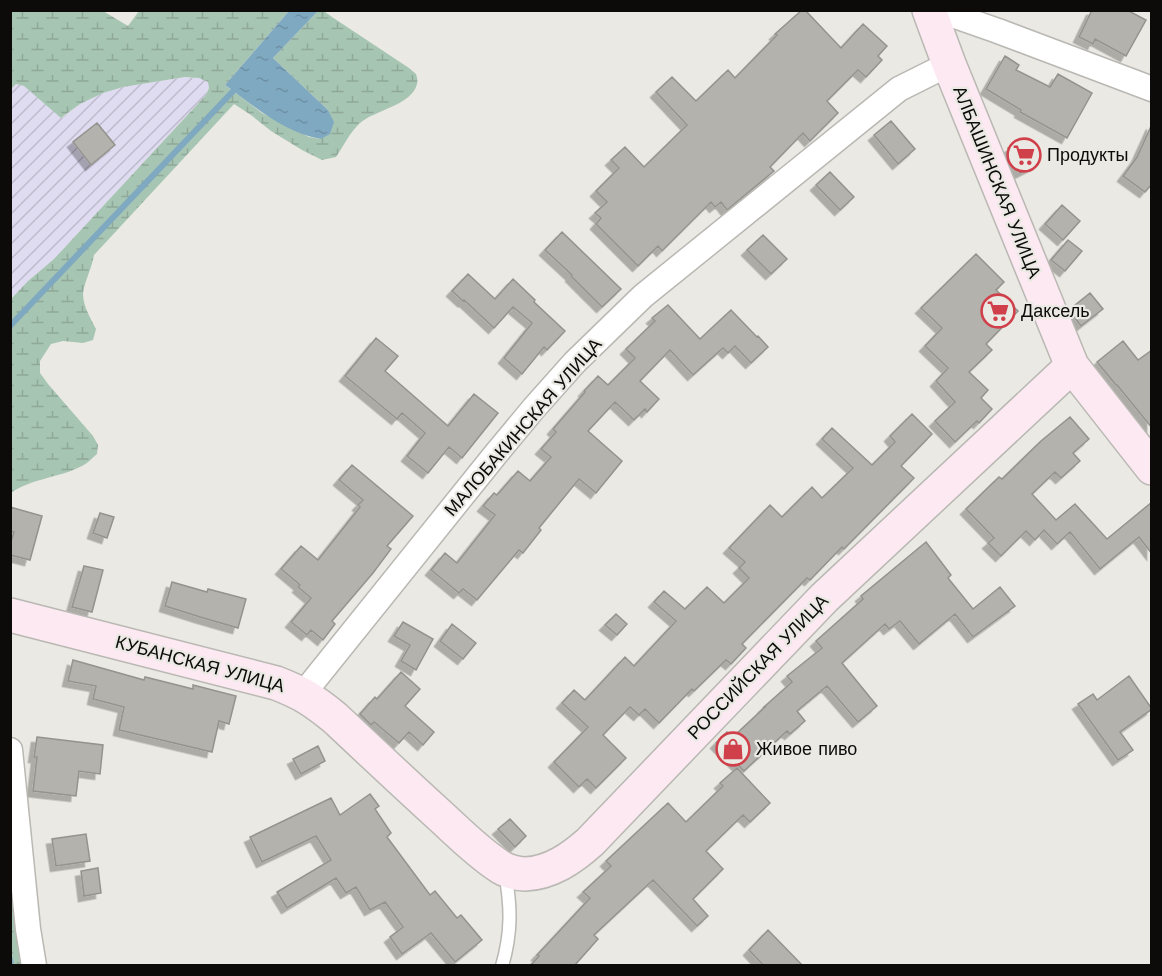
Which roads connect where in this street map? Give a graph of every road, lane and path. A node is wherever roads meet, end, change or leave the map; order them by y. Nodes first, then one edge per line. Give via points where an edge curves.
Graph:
1 (929, 10) edge
2 (938, 10) edge
3 (949, 64) junction
4 (1152, 89) edge
5 (1072, 366) junction
6 (1152, 468) edge
7 (11, 616) edge
8 (303, 694) junction
9 (10, 750) edge
10 (505, 869) junction
11 (34, 966) edge
12 (502, 966) edge

1 - 3 street, АЛБАШИНСКАЯ УЛИЦА
2 - 4 street
3 - 5 street, АЛБАШИНСКАЯ УЛИЦА
3 - 8 street, МАЛОБАКИНСКАЯ УЛИЦА via 899,88 643,296 575,362
5 - 6 street, АЛБАШИНСКАЯ УЛИЦА
5 - 10 street, РОССИЙСКАЯ УЛИЦА via 824,598 574,857 549,869 524,874
7 - 8 street, КУБАНСКАЯ УЛИЦА via 276,683
8 - 10 street, КУБАНСКАЯ УЛИЦА via 335,718 470,844
9 - 11 street
10 - 12 lane via 510,924

